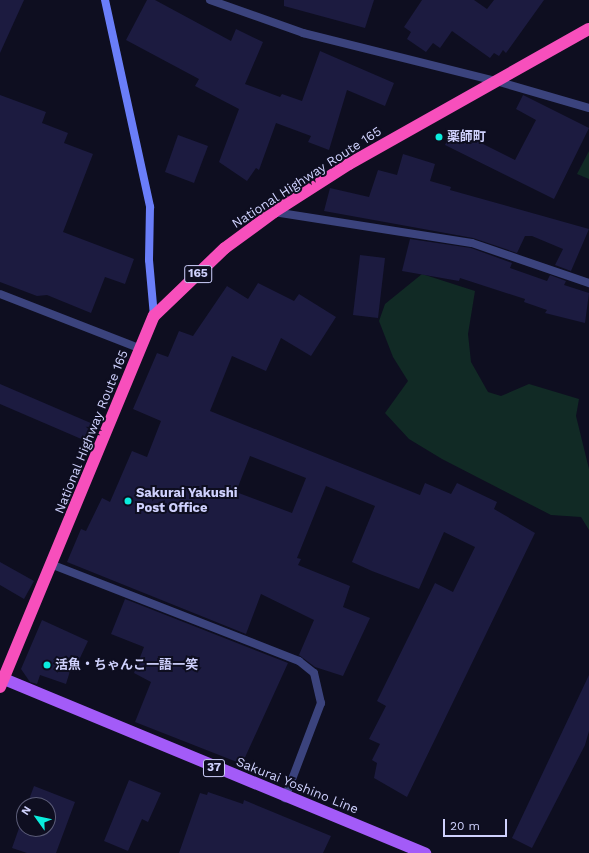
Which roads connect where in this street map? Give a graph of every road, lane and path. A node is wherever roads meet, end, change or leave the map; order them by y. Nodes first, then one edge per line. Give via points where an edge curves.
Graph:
1 (105, 0) edge
2 (210, 0) edge
3 (589, 29) edge
4 (496, 81) junction
5 (589, 108) edge
6 (274, 212) junction
7 (589, 283) edge
8 (0, 294) edge
9 (154, 316) junction
10 (141, 349) junction
11 (53, 565) junction
12 (1, 681) edge
13 (285, 798) junction
14 (425, 853) edge

1 - 9 street via 150,207 149,266
2 - 4 street via 303,33
3 - 4 highway, National Highway Route 165 / 165
4 - 5 street
4 - 6 highway, National Highway Route 165 / 165 via 349,164
6 - 7 street via 472,242
6 - 9 highway, National Highway Route 165 / 165 via 225,248
8 - 10 street
9 - 10 highway, National Highway Route 165 / 165
10 - 11 highway, National Highway Route 165 / 165
11 - 12 highway, National Highway Route 165 / 165
11 - 13 street via 299,661 314,673 321,703
12 - 13 main road, Sakurai Yoshino Line / 37
13 - 14 main road, Sakurai Yoshino Line / 37

